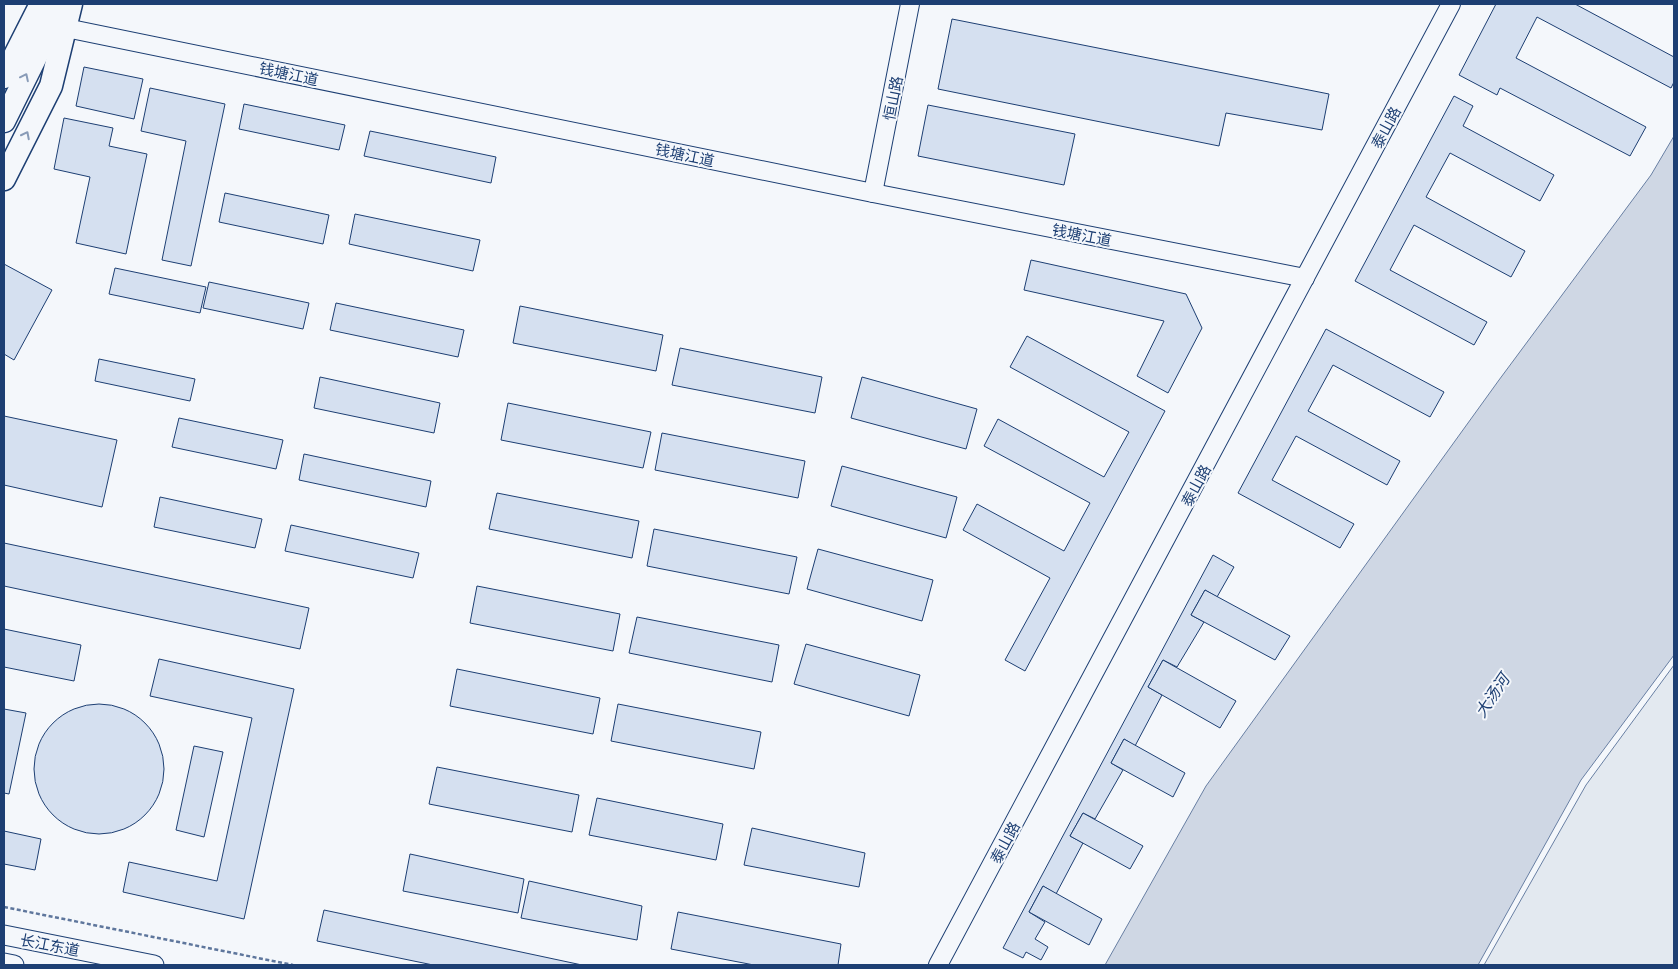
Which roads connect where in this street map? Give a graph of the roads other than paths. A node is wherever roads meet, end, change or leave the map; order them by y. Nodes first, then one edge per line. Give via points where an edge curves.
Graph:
1 (41, 4) edge
2 (62, 4) edge
3 (71, 4) edge
4 (910, 4) edge
5 (1451, 4) edge
6 (66, 28) junction
7 (11, 56) edge
8 (4, 77) edge
9 (4, 121) edge
10 (4, 179) edge
11 (873, 193) junction
12 (1305, 278) junction
13 (4, 935) edge
14 (4, 963) edge
15 (14, 965) edge
16 (154, 965) edge
17 (938, 965) edge

1 - 7 highway
9 -> 2 highway
3 - 6 highway
4 - 11 street, 恒山路
5 - 12 street, 泰山路
10 -> 6 highway via 51,86
6 - 11 street, 钱塘江道
7 - 8 highway
11 - 12 street, 钱塘江道
12 - 17 street, 泰山路
13 - 16 main road, 长江东道
14 - 15 main road, 长江东道

